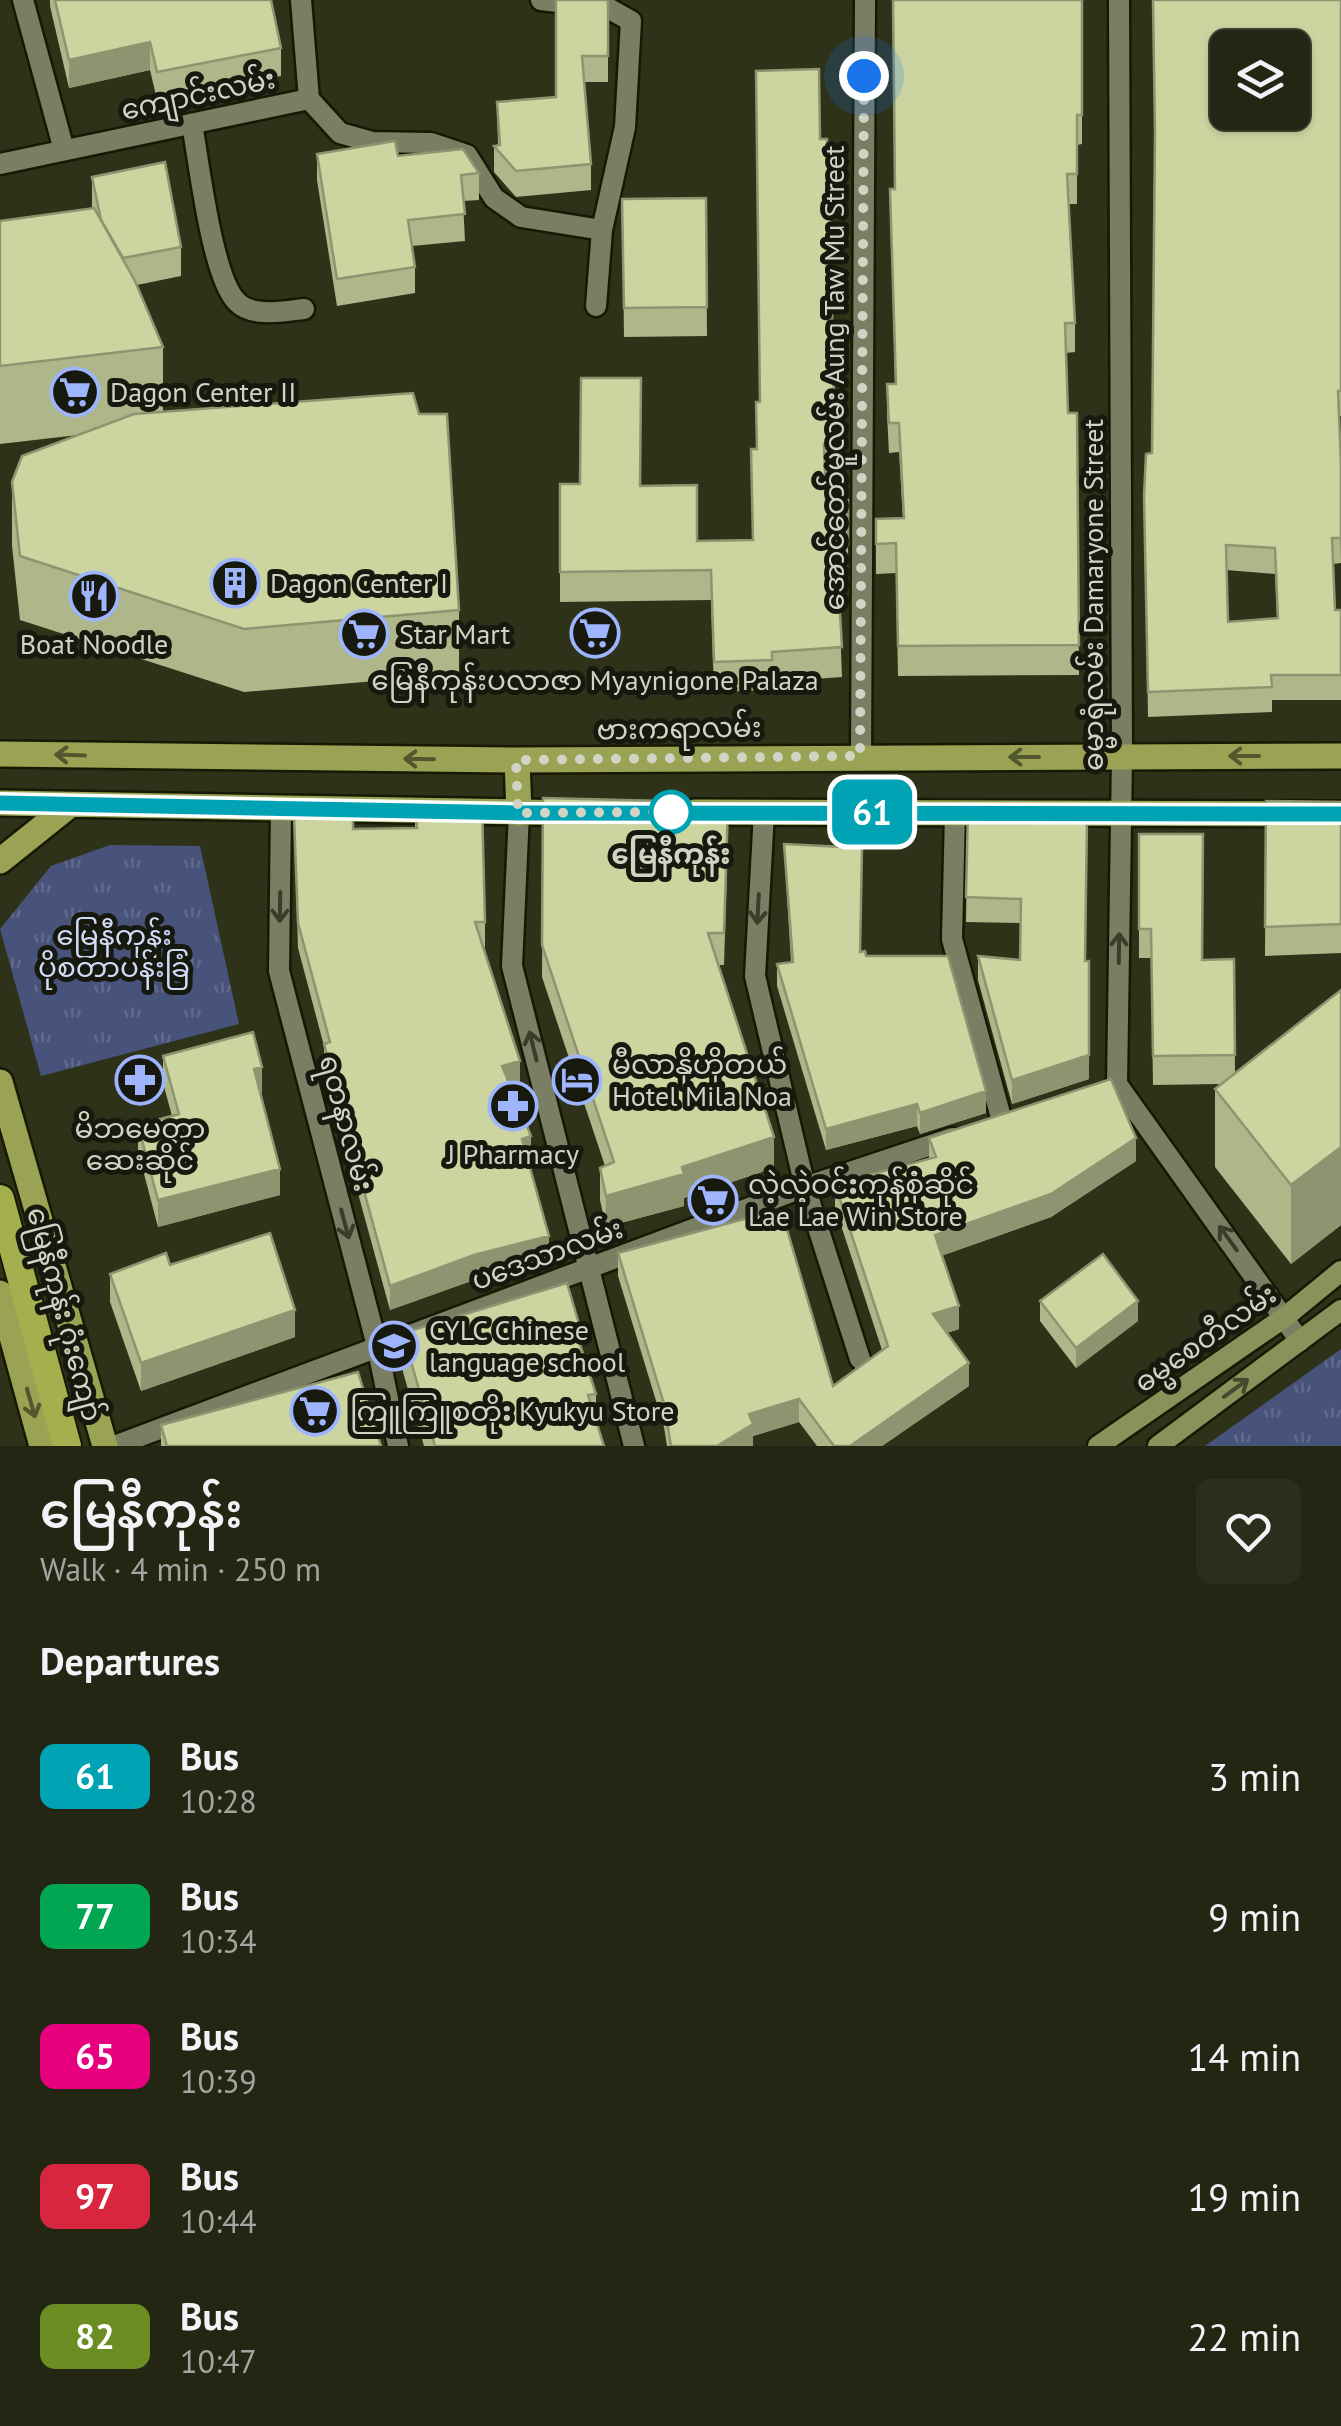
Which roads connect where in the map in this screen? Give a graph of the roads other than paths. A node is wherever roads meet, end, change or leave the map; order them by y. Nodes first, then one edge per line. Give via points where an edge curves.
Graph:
1 (23, 0) edge
2 (301, 0) edge
3 (541, 0) edge
4 (865, 0) edge
5 (1119, 0) edge
6 (309, 99) junction
7 (192, 124) junction
8 (64, 150) junction
9 (0, 164) edge
10 (602, 230) junction
11 (596, 306) dead end
12 (304, 308) dead end
13 (6, 750) edge
14 (860, 756) junction
15 (1341, 756) edge
16 (1122, 757) junction
17 (516, 760) junction
18 (0, 803) edge
19 (70, 804) junction
20 (281, 810) junction
21 (594, 812) edge
22 (670, 812) edge
23 (764, 812) junction
24 (955, 812) junction
25 (518, 813) junction
26 (1120, 814) junction
27 (1341, 814) edge
28 (0, 860) edge
29 (0, 1082) edge
30 (805, 1187) junction
31 (0, 1199) edge
32 (588, 1268) junction
33 (1341, 1271) edge
34 (0, 1293) edge
35 (1341, 1310) edge
36 (1284, 1317) junction
37 (1300, 1341) junction
38 (376, 1346) junction
39 (860, 1358) dead end
40 (42, 1446) edge
41 (68, 1446) edge
42 (105, 1446) edge
43 (114, 1446) edge
44 (398, 1446) edge
45 (634, 1446) edge
46 (1098, 1446) edge
47 (1158, 1446) edge

1 - 8 street
2 - 6 street, ကျောင်းလမ်း
3 - 10 street via 608,8 631,21 624,127
4 - 14 street, အောင်တော်မူလမ်း Aung Taw Mu Street
5 - 16 street, ဓမ္မာရုံလမ်း Damaryone Street
6 - 7 street, ကျောင်းလမ်း
6 - 10 street via 340,134 431,143 467,155 494,198 521,217
7 - 8 street, ကျောင်းလမ်း
7 - 12 street via 222,281 239,305 265,312
8 - 9 street, ကျောင်းလမ်း
10 - 11 street
17 -> 13 main road, ဗားကရာလမ်း
16 -> 14 main road, ဗားကရာလမ်း
14 - 17 main road, ဗားကရာလမ်း
15 -> 16 main road, ဗားကရာလမ်း
16 - 26 street, ဓမ္မာရုံလမ်း Damaryone Street
17 - 25 main road
18 - 19 main road
19 - 20 main road
19 - 28 main road
20 - 25 main road
20 -> 38 street, ရတနာလမ်း via 279,971
21 - 25 main road
22 - 23 main road
23 - 24 main road
23 -> 30 street via 754,976
24 - 26 main road
24 - 30 street, ပဒေသာလမ်း via 952,939 993,1124
32 -> 25 street via 512,966
26 - 27 main road
36 -> 26 street, ဓမ္မာရုံလမ်း Damaryone Street via 1109,1086
29 - 42 main road
30 - 32 street, ပဒေသာလမ်း
30 - 39 street
31 - 41 highway, မြေနီကုန်း ဂုံးကျော်
32 - 38 street, ပဒေသာလမ်း
32 - 45 street
33 - 36 main road, ဓမ္မစေတီလမ်း
34 -> 40 main road
35 - 37 main road, ဓမ္မစေတီလမ်း
36 - 37 street, ဓမ္မာရုံလမ်း Damaryone Street
36 - 46 main road, ဓမ္မစေတီလမ်း
47 -> 37 main road, ဓမ္မစေတီလမ်း
38 - 43 street, ပဒေသာလမ်း
38 - 44 street, ရတနာလမ်း

